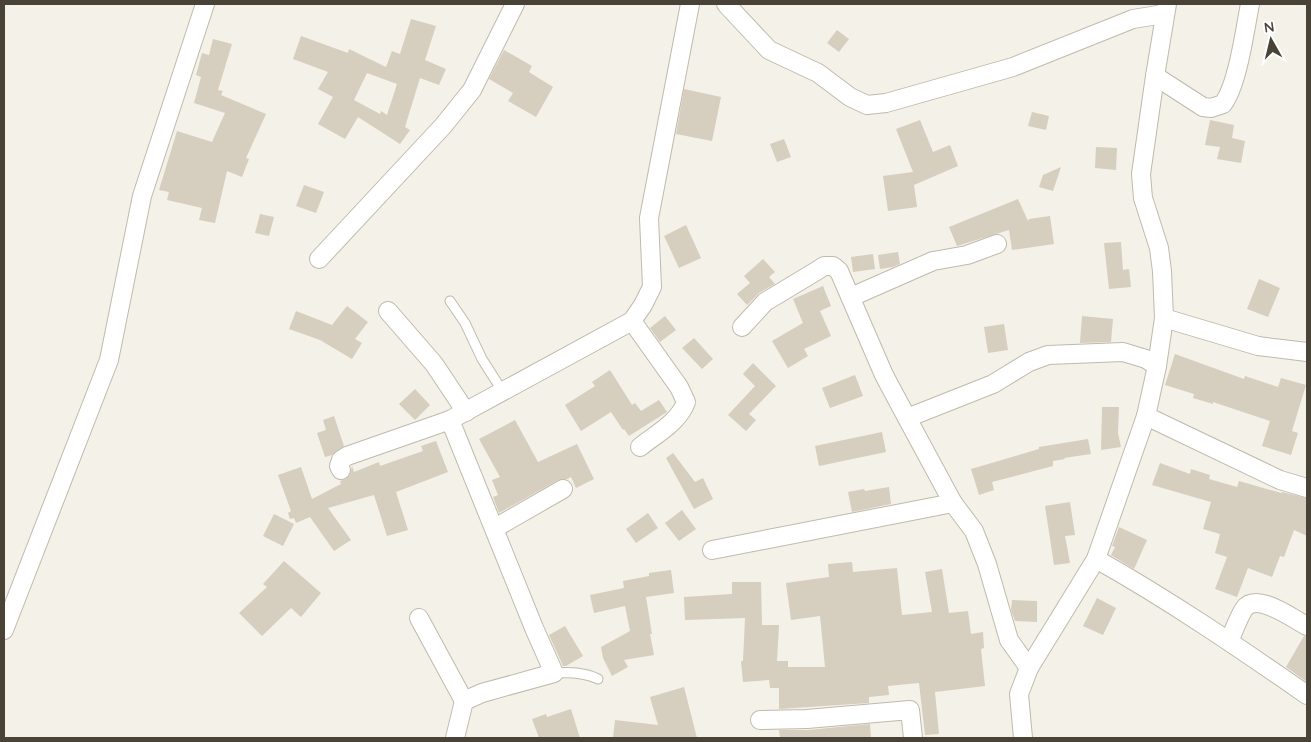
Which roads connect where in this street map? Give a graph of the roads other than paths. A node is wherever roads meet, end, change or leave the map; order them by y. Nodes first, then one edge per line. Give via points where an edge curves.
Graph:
1 (205, 4) edge
2 (516, 4) edge
3 (690, 4) edge
4 (726, 4) edge
5 (1250, 4) edge
6 (1166, 9) edge
7 (1155, 76) junction
8 (997, 244) dead end
9 (320, 260) dead end
10 (851, 297) junction
11 (450, 301) dead end
12 (388, 311) dead end
13 (1164, 318) junction
14 (632, 321) junction
15 (742, 327) dead end
16 (1307, 352) edge
17 (1157, 366) junction
18 (503, 392) junction
19 (466, 412) junction
20 (1146, 416) junction
21 (906, 418) junction
22 (450, 420) junction
23 (640, 447) dead end
24 (342, 470) dead end
25 (1307, 488) edge
26 (563, 489) dead end
27 (952, 503) junction
28 (495, 528) junction
29 (712, 550) dead end
30 (1096, 559) junction
31 (419, 618) dead end
32 (1307, 626) edge
33 (4, 630) edge
34 (1229, 641) junction
35 (1029, 668) junction
36 (554, 673) junction
37 (598, 679) dead end
38 (1307, 695) edge
39 (464, 701) junction
40 (760, 720) dead end
41 (455, 738) edge
42 (913, 738) edge
43 (1023, 738) edge

1 - 33 street via 142,196 109,360
2 - 9 street via 472,90
3 - 14 street via 649,218 652,287
4 - 6 street via 769,50 818,73 850,97 867,104 886,103 1013,66
5 - 7 street via 1232,86 1223,104 1203,107
6 - 7 street
7 - 13 street via 1141,188 1160,248
8 - 10 street via 966,255 933,261
10 - 15 street via 839,271 833,266 824,266 765,302
10 - 21 street
11 - 18 lane
12 - 19 street via 434,364
13 - 16 street via 1258,346
13 - 17 street
14 - 18 street
14 - 23 street via 686,402 683,412
17 - 20 street
17 - 21 street via 1123,352 1048,355 1021,366 993,384
18 - 19 street
19 - 22 street
20 - 25 street via 1280,480
20 - 30 street
21 - 27 street
22 - 24 street via 347,456 341,460 339,466
22 - 28 street
26 - 28 street
27 - 29 street
27 - 35 street via 974,531 1009,640
28 - 36 street
30 - 34 street
30 - 35 street
31 - 39 street
32 - 34 street via 1263,602 1251,602
34 - 38 street
35 - 43 street via 1019,694
36 - 37 lane via 571,672
36 - 39 street
39 - 41 street
40 - 42 street via 910,710

